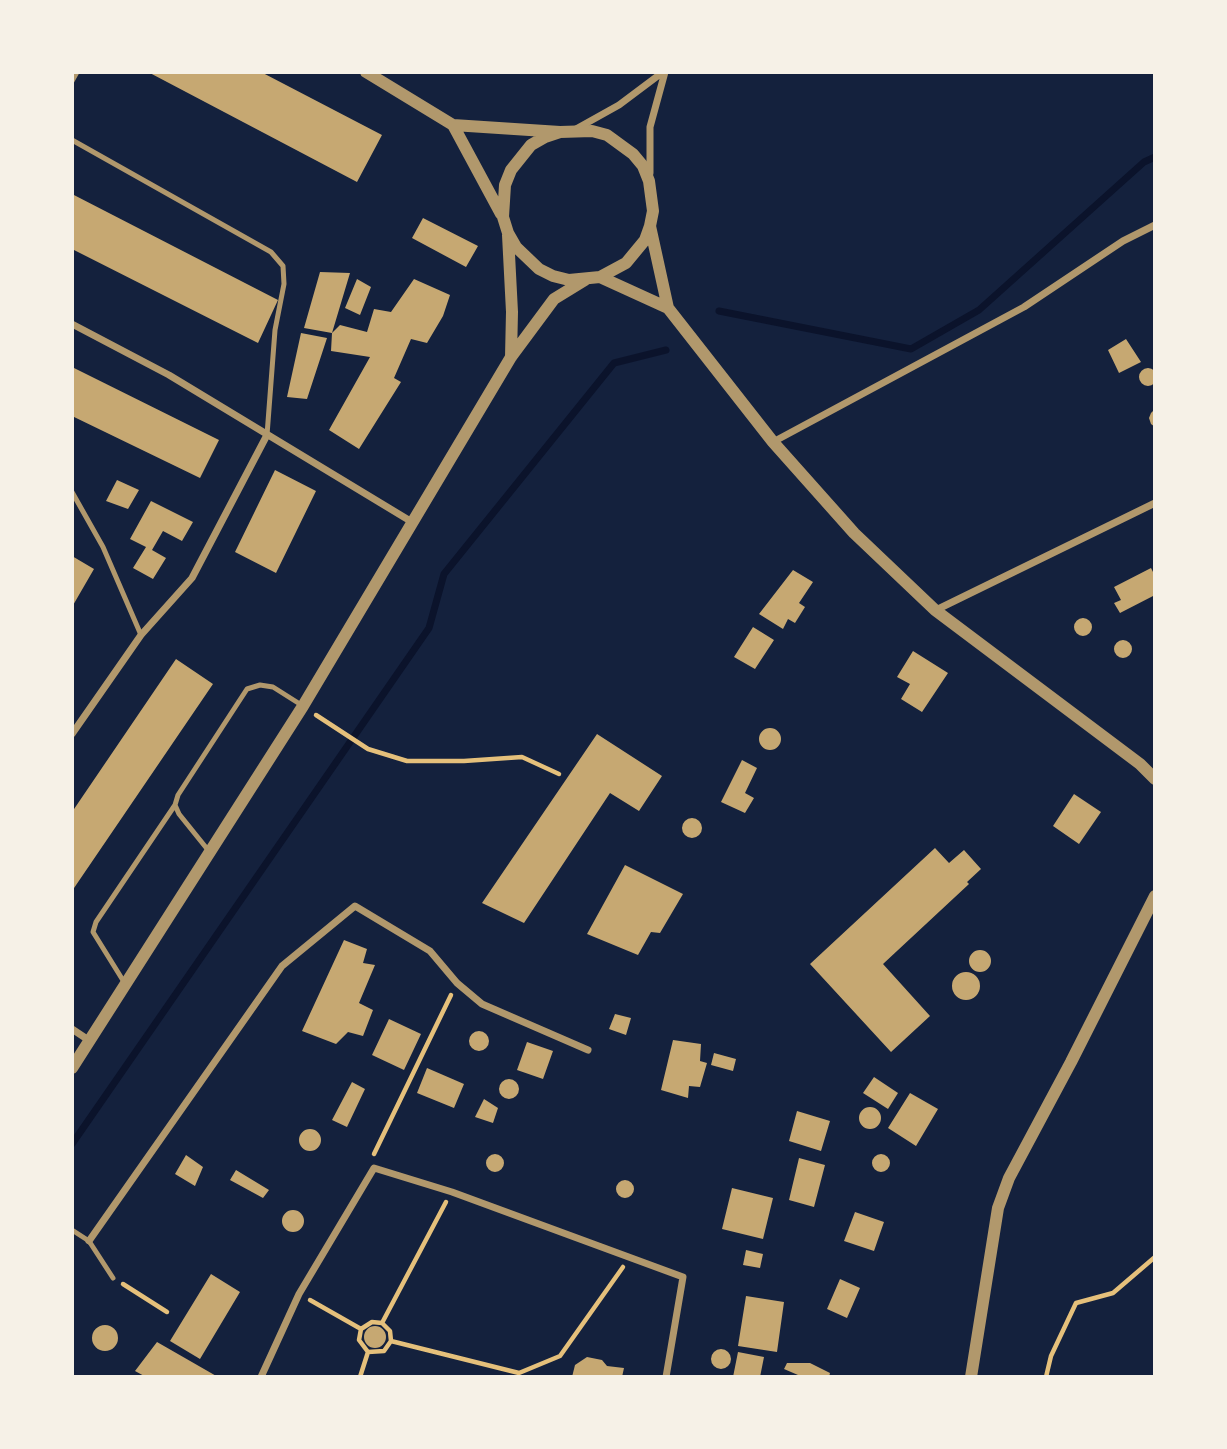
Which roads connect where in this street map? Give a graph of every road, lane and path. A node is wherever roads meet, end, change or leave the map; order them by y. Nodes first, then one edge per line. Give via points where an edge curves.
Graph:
1 (77, 72) edge
2 (366, 72) edge
3 (664, 72) edge
4 (72, 81) edge
5 (453, 125) junction
6 (576, 129) junction
7 (560, 132) junction
8 (72, 140) edge
9 (649, 181) junction
10 (503, 217) junction
11 (1155, 225) edge
12 (650, 226) junction
13 (508, 233) junction
14 (600, 277) junction
15 (585, 280) junction
16 (668, 308) junction
17 (72, 324) edge
18 (511, 357) junction
19 (267, 435) junction
20 (773, 442) junction
21 (72, 492) edge
22 (1155, 503) edge
23 (412, 522) junction
24 (935, 610) junction
25 (141, 635) junction
26 (303, 706) junction
27 (72, 734) edge
28 (559, 774) dead end
29 (1155, 779) edge
30 (175, 806) junction
31 (210, 852) junction
32 (1155, 896) edge
33 (457, 983) junction
34 (126, 984) junction
35 (72, 1029) edge
36 (90, 1041) junction
37 (588, 1050) dead end
38 (72, 1068) edge
39 (374, 1168) junction
40 (452, 1192) junction
41 (72, 1230) edge
42 (89, 1241) junction
43 (1155, 1256) edge
44 (630, 1258) junction
45 (113, 1278) joint
46 (299, 1294) junction
47 (167, 1312) dead end
48 (383, 1323) junction
49 (361, 1329) junction
50 (391, 1341) junction
51 (368, 1352) junction
52 (261, 1377) edge
53 (360, 1377) edge
54 (666, 1377) edge
55 (971, 1377) edge
56 (1046, 1377) edge

1 - 4 lane
2 - 5 street
3 - 6 street via 619,106
3 - 9 street via 650,127
5 - 7 street
5 - 10 street
6 - 7 street
6 - 9 street via 621,143 643,166
7 - 10 street via 531,145 511,170
8 - 19 lane via 271,252 283,265
9 - 12 street via 653,203
10 - 13 street
11 - 20 street via 1024,307
12 - 14 street via 631,258
12 - 16 street
13 - 15 street via 538,269
13 - 18 street
14 - 15 street
14 - 16 street
15 - 18 street via 554,299
16 - 20 street
17 - 19 street via 169,374
18 - 23 street
19 - 23 street
19 - 25 street via 192,578
20 - 24 street via 854,533
21 - 25 lane via 103,547
22 - 24 street
23 - 26 street
24 - 29 street
25 - 27 street
26 - 28 path via 365,747 407,761 522,757
26 - 30 lane via 273,687 247,689
26 - 31 street
30 - 31 lane
30 - 34 lane via 93,932
31 - 34 street
32 - 55 street via 1009,1178 998,1208
33 - 37 street via 482,1004
33 - 39 path via 373,1157
33 - 42 street via 429,951 355,906 282,966
34 - 36 street
35 - 36 street
36 - 38 street
39 - 40 street
39 - 46 street
40 - 44 street
40 - 48 path
41 - 42 lane
42 - 45 lane
43 - 56 path via 1113,1293 1076,1303
44 - 50 path via 560,1356 519,1373
44 - 54 street via 683,1278
45 - 47 path
46 - 49 path
46 - 52 street
48 - 49 path via 372,1322
48 - 50 path
49 - 51 path via 359,1340
50 - 51 path via 384,1351
51 - 53 path

